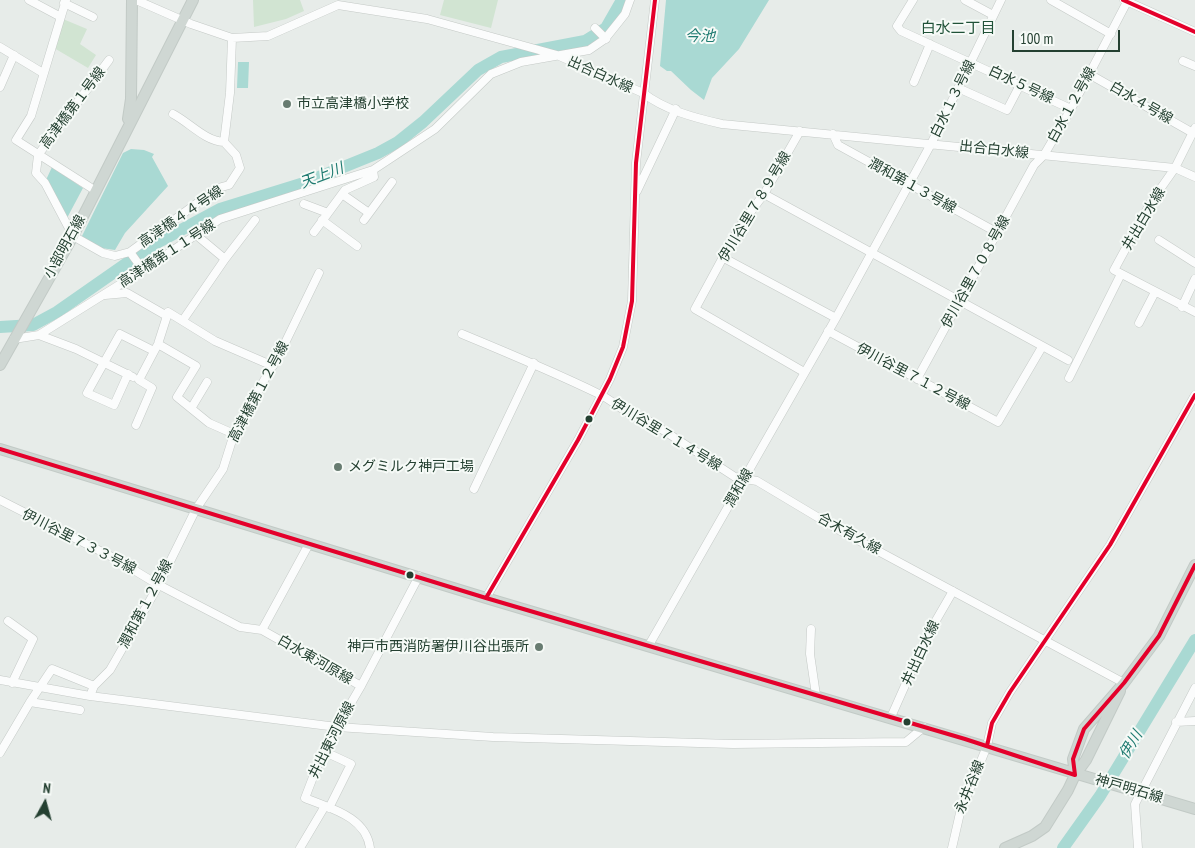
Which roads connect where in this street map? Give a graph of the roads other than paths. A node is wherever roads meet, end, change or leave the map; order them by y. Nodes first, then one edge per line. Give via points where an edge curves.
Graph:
1 (29, 0) edge
2 (134, 0) edge
3 (193, 0) edge
4 (630, 0) edge
5 (655, 0) edge
6 (913, 0) edge
7 (965, 0) edge
8 (1001, 0) edge
9 (1051, 0) edge
10 (1126, 1) edge
11 (65, 2) edge
12 (339, 2) edge
13 (993, 15) junction
14 (59, 16) junction
15 (93, 17) dead end
16 (182, 20) junction
17 (595, 28) dead end
18 (1195, 32) edge
19 (1111, 34) junction
20 (232, 38) junction
21 (606, 39) junction
22 (930, 44) junction
23 (0, 47) edge
24 (14, 55) junction
25 (557, 56) junction
26 (110, 60) dead end
27 (1183, 61) dead end
28 (971, 62) junction
29 (1195, 66) edge
30 (44, 73) junction
31 (1089, 74) junction
32 (914, 82) dead end
33 (1020, 85) junction
34 (0, 87) edge
35 (958, 88) junction
36 (642, 93) junction
37 (676, 109) junction
38 (1071, 109) junction
39 (174, 114) dead end
40 (127, 128) junction
41 (800, 131) junction
42 (1194, 131) edge
43 (833, 134) junction
44 (224, 142) junction
45 (931, 144) junction
46 (38, 155) junction
47 (1044, 155) junction
48 (1034, 165) joint
49 (1175, 168) junction
50 (373, 170) junction
51 (1195, 177) edge
52 (392, 182) dead end
53 (908, 184) junction
54 (96, 191) junction
55 (342, 194) junction
56 (636, 194) junction
57 (764, 194) junction
58 (304, 204) dead end
59 (369, 212) junction
60 (328, 213) junction
61 (255, 220) dead end
62 (322, 220) junction
63 (364, 220) dead end
64 (314, 232) dead end
65 (998, 233) junction
66 (195, 234) junction
67 (73, 236) junction
68 (1159, 240) dead end
69 (357, 246) dead end
70 (130, 252) junction
71 (871, 252) junction
72 (724, 258) junction
73 (225, 259) junction
74 (1195, 263) edge
75 (143, 270) junction
76 (1117, 272) junction
77 (319, 274) dead end
78 (1195, 279) edge
79 (1156, 292) junction
80 (103, 295) junction
81 (960, 302) junction
82 (1182, 307) junction
83 (1195, 312) edge
84 (167, 316) junction
85 (836, 318) junction
86 (183, 320) junction
87 (1139, 323) dead end
88 (828, 331) junction
89 (462, 334) dead end
90 (39, 335) junction
91 (14, 339) junction
92 (156, 347) junction
93 (1042, 347) junction
94 (1068, 360) dead end
95 (104, 363) junction
96 (534, 363) junction
97 (0, 365) edge
98 (273, 366) junction
99 (804, 372) junction
100 (128, 374) junction
101 (1069, 378) dead end
102 (917, 379) junction
103 (139, 380) junction
104 (207, 382) dead end
105 (602, 395) junction
106 (1195, 395) edge
107 (192, 408) junction
108 (136, 425) dead end
109 (234, 434) junction
110 (0, 449) edge
111 (745, 478) junction
112 (474, 489) dead end
113 (0, 500) edge
114 (196, 509) junction
115 (309, 544) junction
116 (1195, 565) edge
117 (419, 576) junction
118 (158, 584) junction
119 (953, 591) junction
120 (486, 598) junction
121 (8, 622) dead end
122 (811, 629) dead end
123 (262, 630) junction
124 (1046, 641) junction
125 (649, 645) junction
126 (0, 680) edge
127 (12, 683) junction
128 (1124, 683) junction
129 (94, 686) junction
130 (360, 686) junction
131 (40, 688) junction
132 (1195, 688) edge
133 (816, 695) junction
134 (90, 696) junction
135 (30, 702) junction
136 (80, 710) dead end
137 (891, 717) junction
138 (1195, 721) edge
139 (1176, 722) junction
140 (337, 727) junction
141 (924, 727) junction
142 (987, 746) junction
143 (323, 751) junction
144 (0, 753) edge
145 (1080, 776) junction
146 (1139, 791) junction
147 (327, 807) junction
148 (1195, 809) edge
149 (300, 848) edge
150 (370, 848) edge
151 (952, 848) edge
152 (1005, 848) edge
153 (1138, 848) edge

1 - 14 street
2 - 16 street, 出合白水線
2 - 40 main road, 小部明石線
3 - 16 main road, 小部明石線
4 - 21 street via 625,14
5 - 36 street
6 - 22 street, 白水５号線 via 897,26
7 - 13 street
8 - 13 street, 白水１３号線
9 - 19 street
10 - 18 street
10 - 19 street, 白水１２号線
11 - 14 street
11 - 15 street
12 - 20 street, 出合白水線 via 268,36
12 - 25 street, 出合白水線 via 427,19
13 - 28 street, 白水１３号線
14 - 30 street
16 - 20 street, 出合白水線
16 - 40 main road, 小部明石線
17 - 21 street
19 - 31 street, 白水１２号線
20 - 44 street
21 - 25 street, 高津橋第１１号線 via 589,50
22 - 28 street, 白水５号線
22 - 32 street
23 - 24 street
24 - 30 street
24 - 34 street
25 - 36 street, 出合白水線
25 - 50 street, 高津橋第１１号線 via 521,62 491,74 435,129
26 - 46 street, 高津橋第１号線
27 - 29 street
28 - 33 street, 白水５号線
28 - 35 street, 白水１３号線
30 - 46 street via 31,116 16,140
31 - 38 street, 白水１２号線
31 - 42 street, 白水４号線
33 - 35 street via 1007,110
33 - 38 street, 白水５号線
35 - 45 street, 白水１３号線
36 - 37 street, 出合白水線 via 654,102
36 - 56 street
37 - 41 street, 出合白水線 via 694,118 722,124
37 - 56 street
38 - 47 street, 白水１２号線
39 - 44 street via 213,142
40 - 54 main road, 小部明石線
41 - 43 street, 出合白水線
41 - 57 street, 伊川谷里７８９号線
42 - 49 street, 井出白水線
43 - 45 street, 出合白水線
43 - 53 street, 潤和第１３号線 via 838,145
44 - 70 street, 高津橋４４号線 via 236,155 240,168 234,180 218,188
45 - 47 street, 出合白水線
45 - 53 street, 白水１３号線
46 - 54 street
46 - 67 street, 高津橋第１号線 via 36,174 45,183
47 - 48 street, 白水１２号線
47 - 49 street, 出合白水線
48 - 65 street, 伊川谷里７０８号線
49 - 51 street, 出合白水線
49 - 76 street, 井出白水線 via 1151,202
50 - 55 street via 374,177
50 - 66 street, 高津橋第１１号線 via 220,218
52 - 59 street
53 - 65 street, 潤和第１３号線
53 - 71 street, 白水１３号線
54 - 67 main road, 小部明石線
55 - 59 street
55 - 60 street
56 - 105 street via 632,301 622,347
57 - 71 street
57 - 72 street, 伊川谷里７８９号線 via 740,226
58 - 60 street
59 - 63 street
60 - 62 street
61 - 73 street
62 - 64 street
62 - 69 street
65 - 81 street, 伊川谷里７０８号線
66 - 73 street
66 - 75 street, 高津橋第１１号線
67 - 70 street, 高津橋４４号線 via 103,254 115,256
67 - 91 main road, 小部明石線
68 - 74 street
70 - 75 street
71 - 81 street
71 - 85 street, 潤和線
72 - 85 street
72 - 99 street, 伊川谷里７８９号線 via 695,309
73 - 86 street
75 - 80 street, 高津橋第１１号線
76 - 79 street
76 - 101 street, 井出白水線
77 - 98 street, 高津橋第１２号線
78 - 82 street
79 - 82 street
79 - 87 street
80 - 84 street via 127,294
80 - 90 street, 高津橋第１１号線
81 - 93 street
81 - 102 street, 伊川谷里７０８号線
82 - 83 street
84 - 86 street via 168,312
84 - 92 street
85 - 88 street, 潤和線
86 - 98 street via 200,334
88 - 99 street, 潤和線
88 - 102 street, 伊川谷里７１２号線
89 - 96 street, 伊川谷里７１４号線
90 - 91 street, 高津橋第１１号線
90 - 95 street
91 - 97 main road, 小部明石線
92 - 95 street via 120,334
92 - 103 street
92 - 107 street via 196,366 177,397
93 - 94 street
93 - 102 street, 伊川谷里７１２号線 via 998,422
95 - 100 street
95 - 100 street via 87,393 114,405
96 - 105 street, 伊川谷里７１４号線
96 - 112 street
98 - 109 street, 高津橋第１２号線
99 - 111 street, 潤和線
100 - 103 street
103 - 108 street via 152,388
104 - 107 street
105 - 111 street, 伊川谷里７１４号線 via 735,476
105 - 120 street
106 - 124 street, 永井谷線 via 1110,546
107 - 109 street via 209,423
109 - 114 street, 高津橋第１２号線 via 223,469
110 - 114 main road, 神戸明石線
111 - 119 street, 合木有久線 via 757,481 839,530
111 - 125 street, 潤和線
113 - 118 street, 伊川谷里７３３号線
114 - 115 main road, 神戸明石線
114 - 118 street, 潤和第１２号線
115 - 117 main road, 神戸明石線
115 - 123 street
116 - 128 main road via 1158,636
117 - 120 main road, 神戸明石線
117 - 130 street, 白水東河原線
118 - 123 street, 白水東河原線 via 240,627
118 - 129 street, 潤和第１２号線 via 110,670
119 - 124 street, 合木有久線
119 - 137 street, 井出白水線 via 927,636
120 - 125 main road, 神戸明石線
121 - 127 street via 33,639
122 - 133 street via 810,654
123 - 130 street, 白水東河原線
124 - 128 street, 合木有久線
124 - 142 street, 永井谷線 via 992,723
125 - 133 main road, 神戸明石線
126 - 127 street
127 - 131 street
128 - 145 main road
128 - 145 main road via 1084,729 1073,759
129 - 131 street via 52,669
129 - 134 street, 潤和第１２号線
130 - 140 street, 井出東河原線
131 - 134 street
131 - 135 street
132 - 139 street
133 - 137 main road, 神戸明石線
134 - 140 street
135 - 136 street
135 - 144 street
137 - 141 main road, 神戸明石線
138 - 139 street
139 - 146 street
140 - 141 street via 733,744 906,742
140 - 143 street, 井出東河原線
141 - 142 main road, 神戸明石線
142 - 145 main road, 神戸明石線
142 - 151 street, 永井谷線 via 960,813
143 - 147 street, 井出東河原線 via 305,798
143 - 147 street via 351,764
145 - 146 main road, 神戸明石線
145 - 152 main road via 1045,827
146 - 148 main road, 神戸明石線
146 - 153 street via 1135,804
147 - 149 street
147 - 150 street, 井出東河原線 via 352,817

